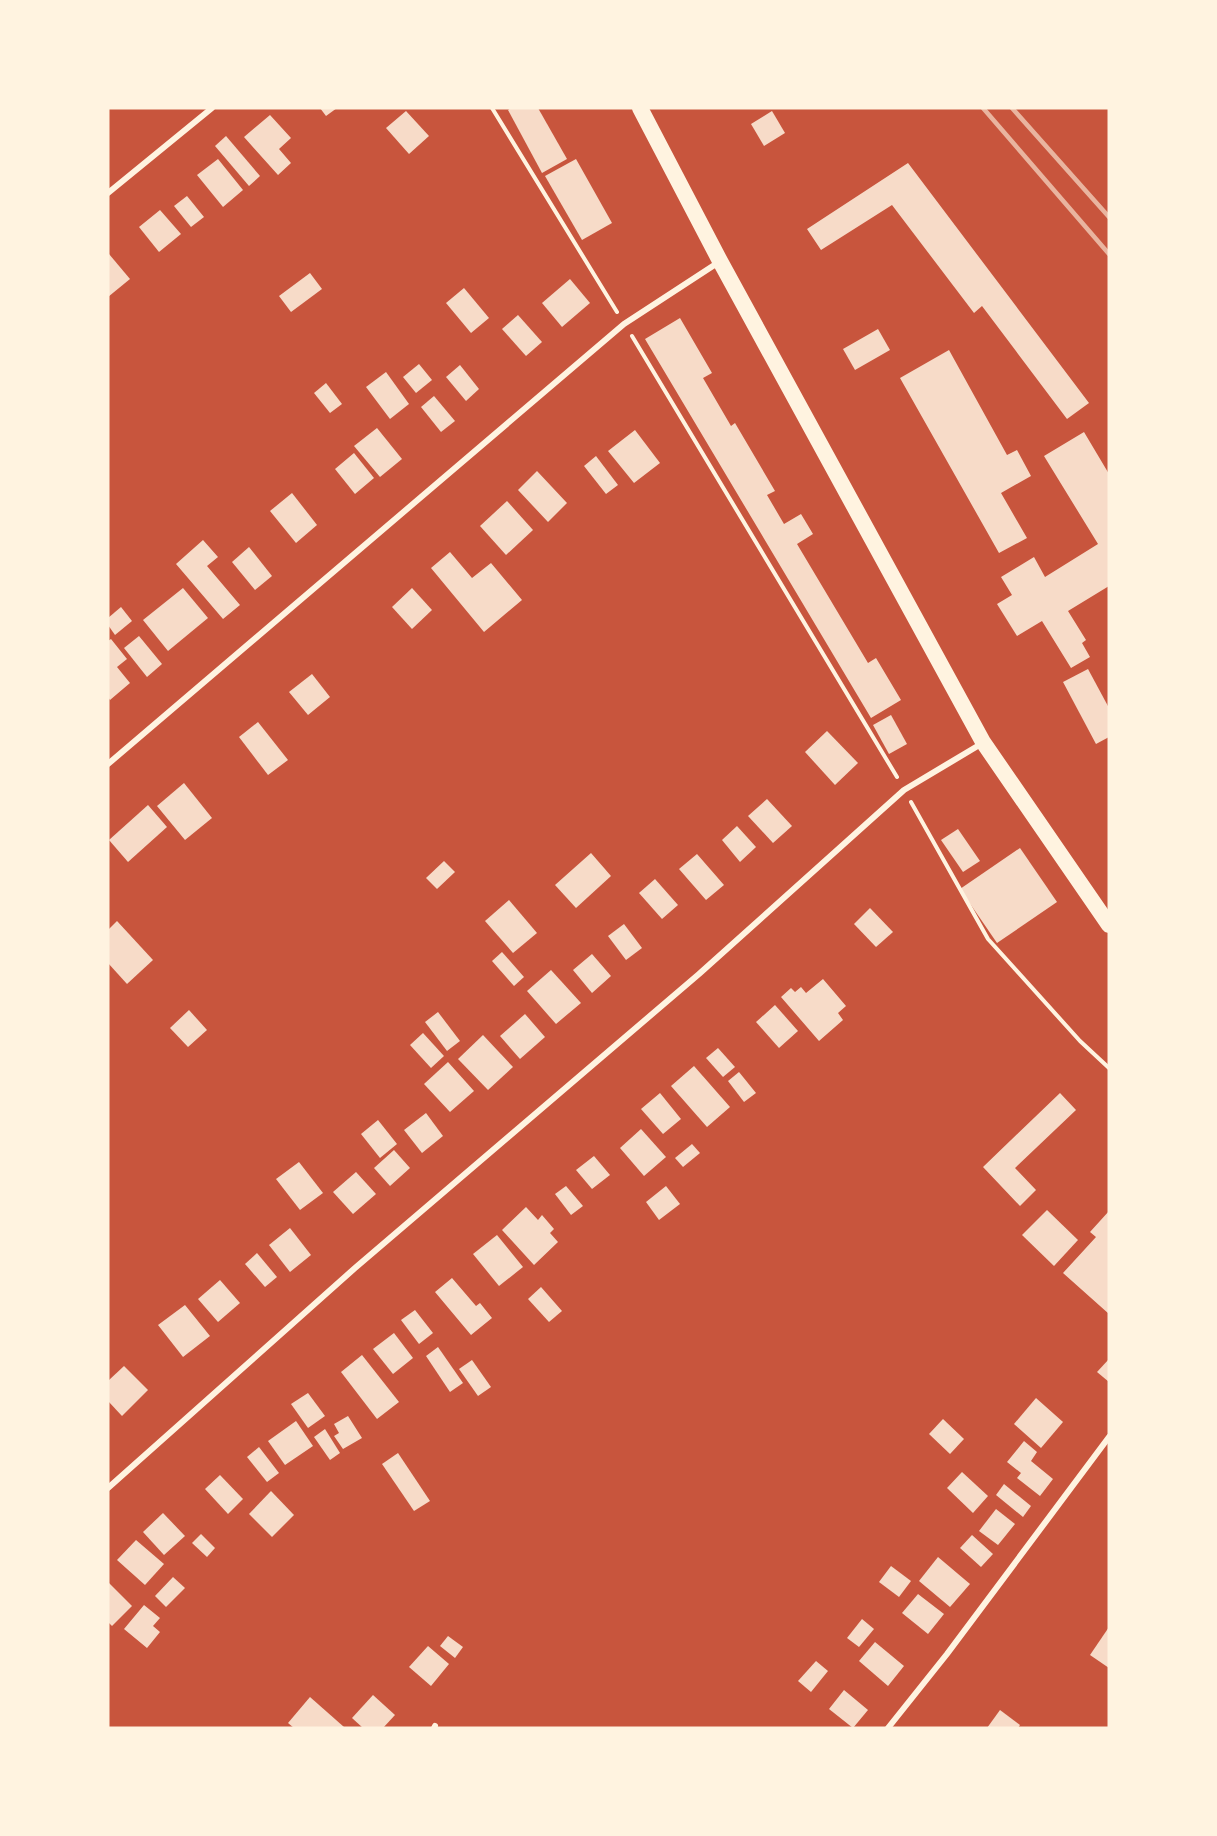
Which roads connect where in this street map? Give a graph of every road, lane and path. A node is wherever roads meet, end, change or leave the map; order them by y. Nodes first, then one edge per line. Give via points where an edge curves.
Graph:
1 (212, 108) edge
2 (492, 108) edge
3 (640, 108) edge
4 (108, 193) edge
5 (720, 261) junction
6 (624, 324) junction
7 (983, 742) junction
8 (108, 764) edge
9 (904, 790) junction
10 (1109, 925) edge
11 (1109, 1068) edge
12 (1109, 1437) edge
13 (108, 1488) edge
14 (888, 1728) edge

1 - 4 street
2 - 6 path
3 - 5 highway
5 - 6 street
5 - 7 highway
6 - 8 street
6 - 9 path
7 - 9 street
7 - 10 highway
9 - 11 path via 988,939
9 - 13 street via 699,974 355,1268
12 - 14 street

